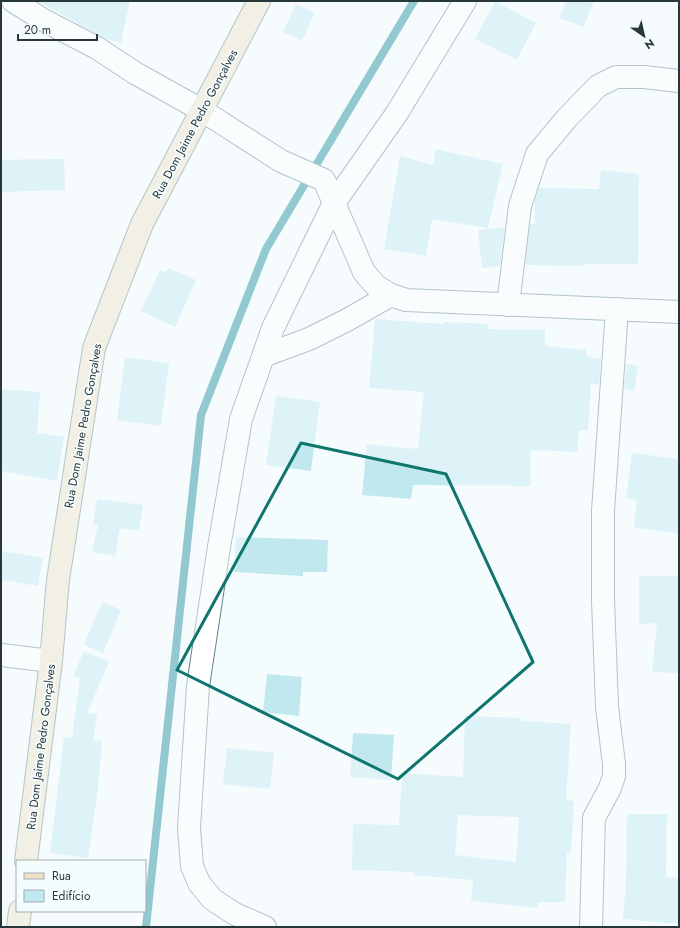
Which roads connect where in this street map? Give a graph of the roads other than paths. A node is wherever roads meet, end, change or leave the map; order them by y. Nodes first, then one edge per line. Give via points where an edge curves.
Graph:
1 (13, 1) edge
2 (259, 1) edge
3 (465, 1) edge
4 (679, 81) edge
5 (202, 111) junction
6 (334, 203) junction
7 (391, 295) junction
8 (508, 305) junction
9 (617, 309) junction
10 (679, 312) edge
11 (263, 356) junction
12 (1, 655) edge
13 (51, 662) junction
14 (26, 860) edge
15 (20, 912) edge
16 (18, 927) edge
17 (265, 927) edge
18 (591, 927) edge

1 - 5 street
2 - 5 main road, Rua Dom Jaime Pedro Gonçalves
3 - 6 street via 397,113
4 - 8 street via 644,76 616,77 598,86 537,154 520,206
5 - 6 street via 281,161 324,180
5 - 13 main road, Rua Dom Jaime Pedro Gonçalves via 142,224 94,348 58,580
6 - 7 street via 364,272 376,286
6 - 11 street via 273,328
7 - 8 street via 406,300
7 - 11 street via 309,339
8 - 9 street
9 - 10 street
9 - 18 street via 603,511 607,707 614,776 594,818
11 - 17 street via 240,419 218,547 198,686 189,828 192,866 199,883 212,899 235,914
12 - 13 street
13 - 14 main road, Rua Dom Jaime Pedro Gonçalves
15 - 16 main road

